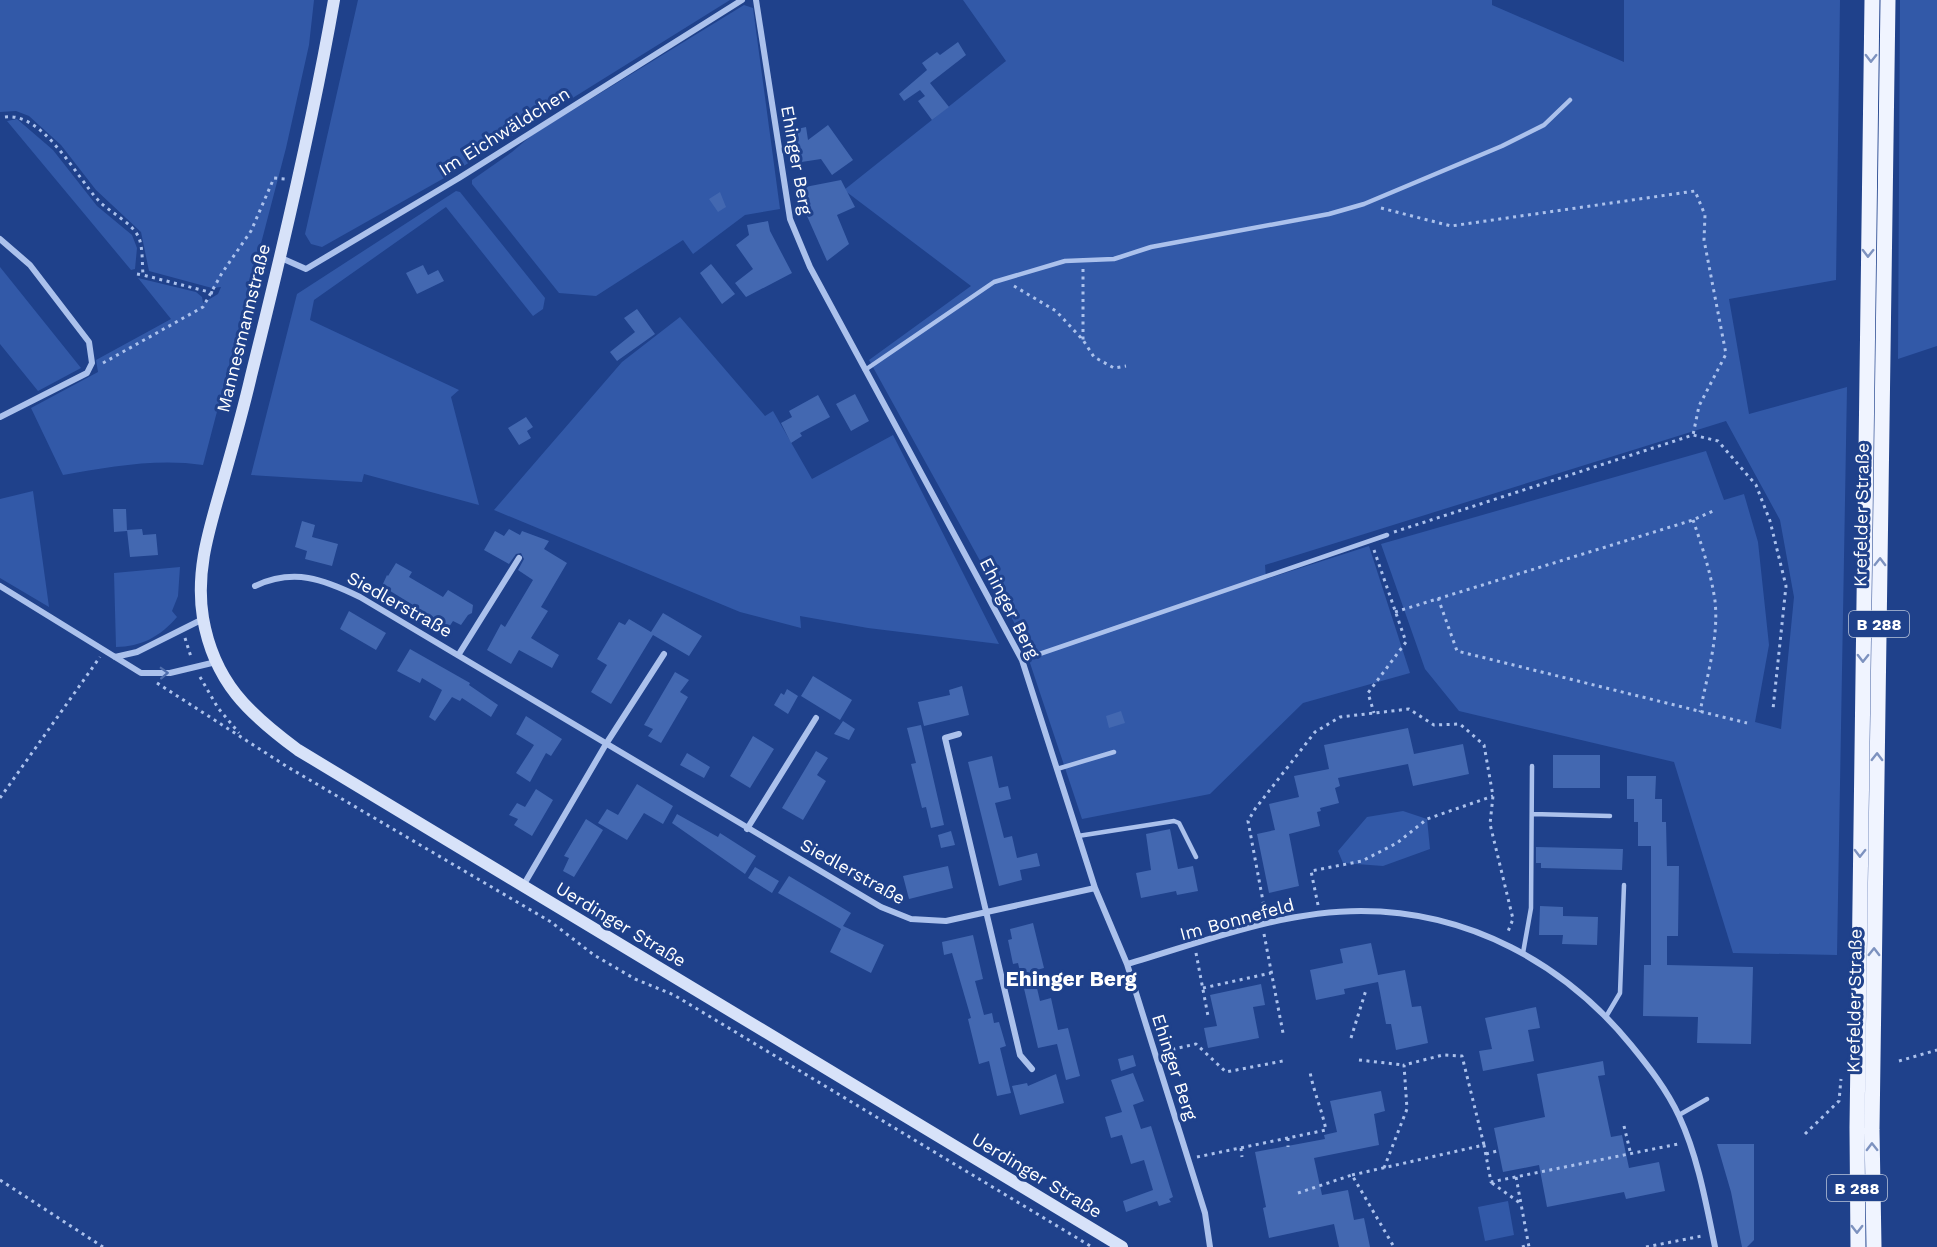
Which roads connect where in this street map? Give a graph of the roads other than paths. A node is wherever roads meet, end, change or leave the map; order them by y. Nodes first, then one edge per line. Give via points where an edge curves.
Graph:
1 (334, 0) edge
2 (742, 0) edge
3 (756, 0) edge
4 (1872, 0) edge
5 (1888, 0) edge
6 (1570, 100) dead end
7 (0, 239) edge
8 (279, 257) junction
9 (865, 370) junction
10 (0, 417) edge
11 (1387, 535) road end
12 (519, 558) dead end
13 (0, 586) edge
14 (255, 586) dead end
15 (203, 618) junction
16 (459, 654) junction
17 (664, 654) dead end
18 (115, 657) junction
19 (1022, 660) junction
20 (216, 662) junction
21 (816, 718) dead end
22 (959, 734) dead end
23 (606, 744) junction
24 (1114, 752) dead end
25 (1532, 766) dead end
26 (1057, 770) junction
27 (1532, 814) junction
28 (1610, 816) dead end
29 (747, 828) junction
30 (1078, 836) junction
31 (1196, 857) dead end
32 (1624, 885) dead end
33 (523, 886) junction
34 (1095, 888) junction
35 (987, 913) junction
36 (1523, 953) junction
37 (1127, 964) junction
38 (1606, 1015) junction
39 (1032, 1069) dead end
40 (1707, 1099) dead end
41 (1679, 1115) junction
42 (1122, 1247) edge
43 (1210, 1247) edge
44 (1715, 1247) edge
45 (1858, 1247) edge
46 (1874, 1247) edge

1 - 8 main road, Mannesmannstraße
2 - 8 street, Im Eichwäldchen via 306,269
3 - 9 street, Ehinger Berg via 790,219 810,267
4 -> 45 main road, Krefelder Straße / B 288
46 -> 5 main road, Krefelder Straße / B 288 via 1872,1130
6 - 9 lane via 1544,125 1364,204 1151,247 1114,259 1065,261 994,282
7 - 10 street via 30,265 88,342 92,363 87,373
8 - 15 main road, Mannesmannstraße via 203,553
9 - 19 street, Ehinger Berg
11 - 19 lane
12 - 16 street, Siedlerstraße
13 - 18 street
14 - 16 street, Siedlerstraße via 290,575 329,582
15 - 18 street via 137,652
15 - 20 main road, Mannesmannstraße
16 - 23 street, Siedlerstraße
17 - 23 street
18 -> 20 street via 141,673 170,673
19 - 26 street, Ehinger Berg
20 - 33 main road, Uerdinger Straße via 229,688 249,710 298,750
21 - 29 street
22 - 35 street via 945,738
23 - 29 street, Siedlerstraße
23 - 33 street
24 - 26 lane
25 - 27 lane
26 - 30 street, Ehinger Berg
27 - 28 lane
27 - 36 lane via 1531,908
29 - 35 street, Siedlerstraße via 881,907 911,919 946,921
30 - 31 lane via 1174,820
30 - 34 street, Ehinger Berg
32 - 38 lane via 1620,993
33 - 42 main road, Uerdinger Straße
34 - 35 street, Siedlerstraße
34 - 37 street, Ehinger Berg
35 - 39 street via 1020,1055
36 - 37 street, Im Bonnefeld via 1474,930 1416,916 1361,911 1265,924
36 - 38 street, Im Bonnefeld via 1558,974
37 - 43 street, Ehinger Berg via 1205,1213
38 - 41 street, Im Bonnefeld via 1652,1070
40 - 41 lane
41 - 44 street, Im Bonnefeld via 1699,1172

